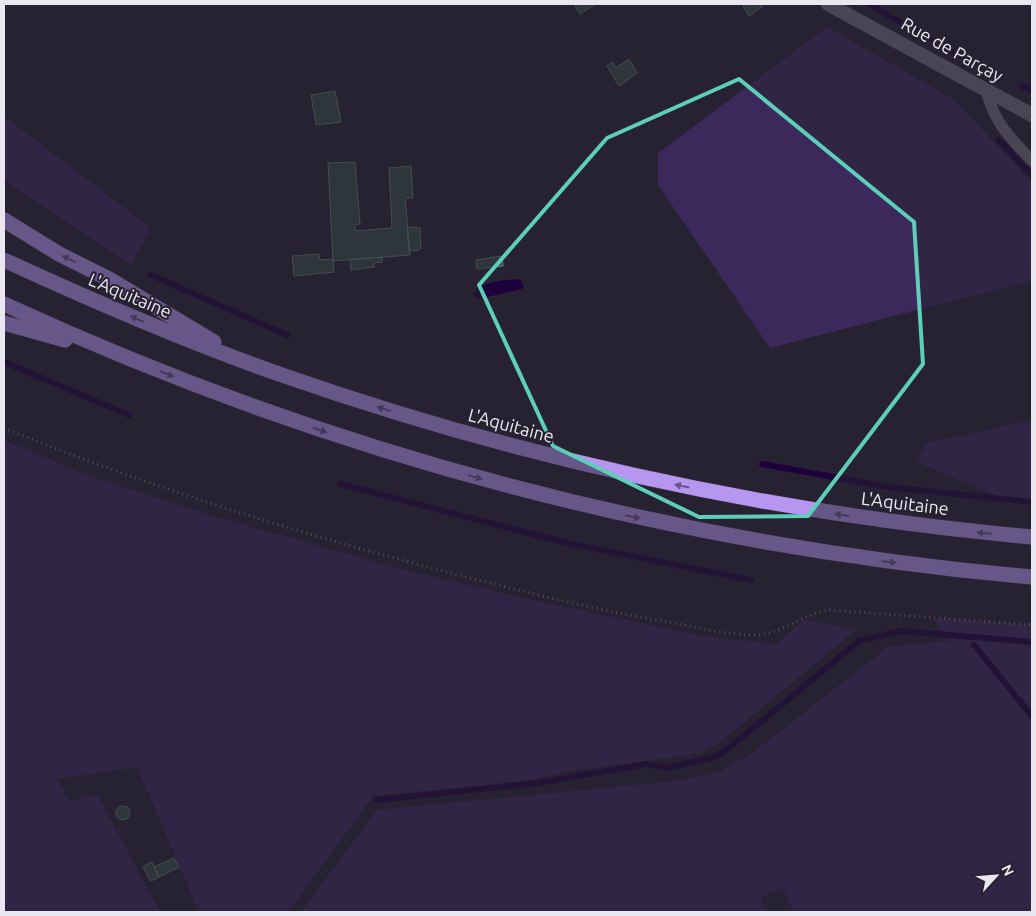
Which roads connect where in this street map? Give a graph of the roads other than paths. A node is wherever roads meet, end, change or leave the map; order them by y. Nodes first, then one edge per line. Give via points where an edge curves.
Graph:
1 (828, 4) edge
2 (986, 91) junction
3 (1032, 115) edge
4 (1032, 161) edge
5 (4, 220) edge
6 (4, 260) edge
7 (4, 304) edge
8 (4, 323) edge
9 (122, 356) junction
10 (247, 362) junction
11 (1032, 537) edge
12 (1032, 577) edge

1 - 2 street, Rue de Parçay
2 - 3 street, Rue de Parçay
2 - 4 lane via 1002,128
10 -> 5 highway
10 -> 6 highway, L'Aquitaine via 138,320
7 - 9 highway
8 - 9 highway
9 -> 12 highway via 344,439 573,503 798,549
11 -> 10 highway, L'Aquitaine via 823,512 652,480 440,426

